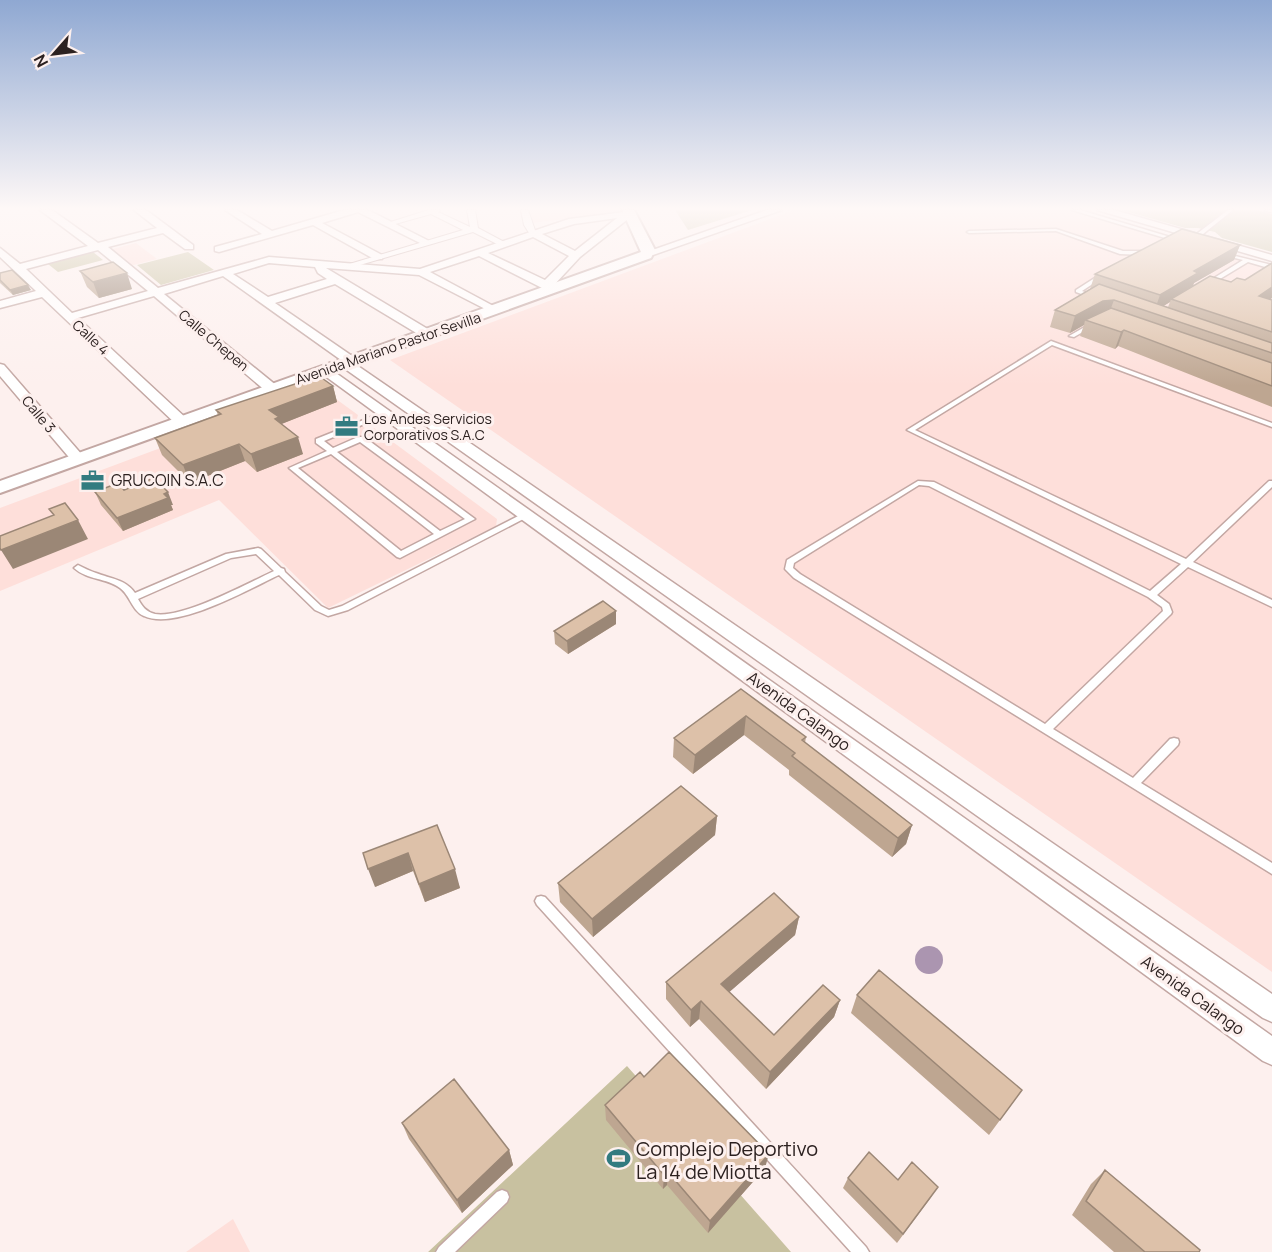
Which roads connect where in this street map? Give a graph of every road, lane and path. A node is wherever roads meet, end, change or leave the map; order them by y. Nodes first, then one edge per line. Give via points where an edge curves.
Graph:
1 (18, 268) edge
2 (126, 268) edge
3 (237, 268) edge
4 (321, 268) edge
5 (385, 268) edge
6 (431, 268) edge
7 (512, 268) edge
8 (565, 268) edge
9 (604, 268) edge
10 (1233, 268) edge
11 (224, 272) junction
12 (421, 272) junction
13 (1109, 272) edge
14 (336, 280) junction
15 (550, 287) junction
16 (1201, 288) edge
17 (156, 292) junction
18 (43, 293) junction
19 (1103, 299) edge
20 (265, 302) junction
21 (0, 305) edge
22 (495, 311) junction
23 (70, 318) junction
24 (1100, 320) edge
25 (427, 334) junction
26 (1072, 336) dead end
27 (348, 362) junction
28 (0, 368) edge
29 (326, 370) junction
30 (272, 389) junction
31 (386, 413) junction
32 (182, 422) junction
33 (1272, 425) edge
34 (332, 451) junction
35 (78, 459) junction
36 (1272, 483) edge
37 (0, 487) edge
38 (527, 515) junction
39 (440, 535) junction
40 (1186, 563) junction
41 (78, 568) dead end
42 (281, 571) junction
43 (1151, 595) junction
44 (134, 597) junction
45 (1272, 604) edge
46 (1046, 729) junction
47 (1174, 742) dead end
48 (1134, 784) junction
49 (1272, 869) edge
50 (541, 901) dead end
51 (1272, 1009) edge
52 (1272, 1052) edge
53 (502, 1197) dead end
54 (444, 1252) edge
55 (861, 1252) edge

1 - 18 street, Calle 4
2 - 17 street, Calle Chepen
3 - 11 street
4 - 14 street
5 - 12 street
6 - 12 street
7 - 15 street
8 - 15 street
9 - 15 street, Avenida Mariano Pastor Sevilla
10 - 16 lane
11 - 17 street
11 - 20 street, Avenida Calango
12 - 22 street
13 - 19 lane via 1078,291
14 - 20 street
14 - 25 street
15 - 22 street, Avenida Mariano Pastor Sevilla
17 - 23 street
17 - 30 street, Calle Chepen
18 - 21 street
18 - 23 street, Calle 4
20 - 27 street, Avenida Calango
22 - 25 street, Avenida Mariano Pastor Sevilla
23 - 32 street, Calle 4
24 - 26 lane
25 - 27 street, Avenida Mariano Pastor Sevilla
27 - 29 street, Avenida Mariano Pastor Sevilla
27 - 51 street, Avenida Calango
28 - 35 street, Calle 3
29 - 30 street, Avenida Mariano Pastor Sevilla
29 - 31 street, Avenida Calango
30 - 32 street, Avenida Mariano Pastor Sevilla
31 - 34 lane via 319,441
31 - 38 street, Avenida Calango
32 - 35 street, Avenida Mariano Pastor Sevilla
33 - 40 lane via 1051,343 911,427 914,433
34 - 39 lane
34 - 39 lane via 361,439 471,519
34 - 39 lane via 293,468 400,555
35 - 37 street, Avenida Mariano Pastor Sevilla
36 - 40 lane
38 - 42 lane via 345,608 328,613
38 - 52 street, Avenida Calango
40 - 43 lane
40 - 45 lane
41 - 44 lane via 121,584
42 - 44 lane via 258,551 248,551
42 - 44 lane via 178,617 157,618 144,613
43 - 46 lane via 1168,612
43 - 46 lane via 930,484 918,483 790,562 789,569 797,576
46 - 48 lane
47 - 48 lane
48 - 49 lane
50 - 55 lane
53 - 54 lane

